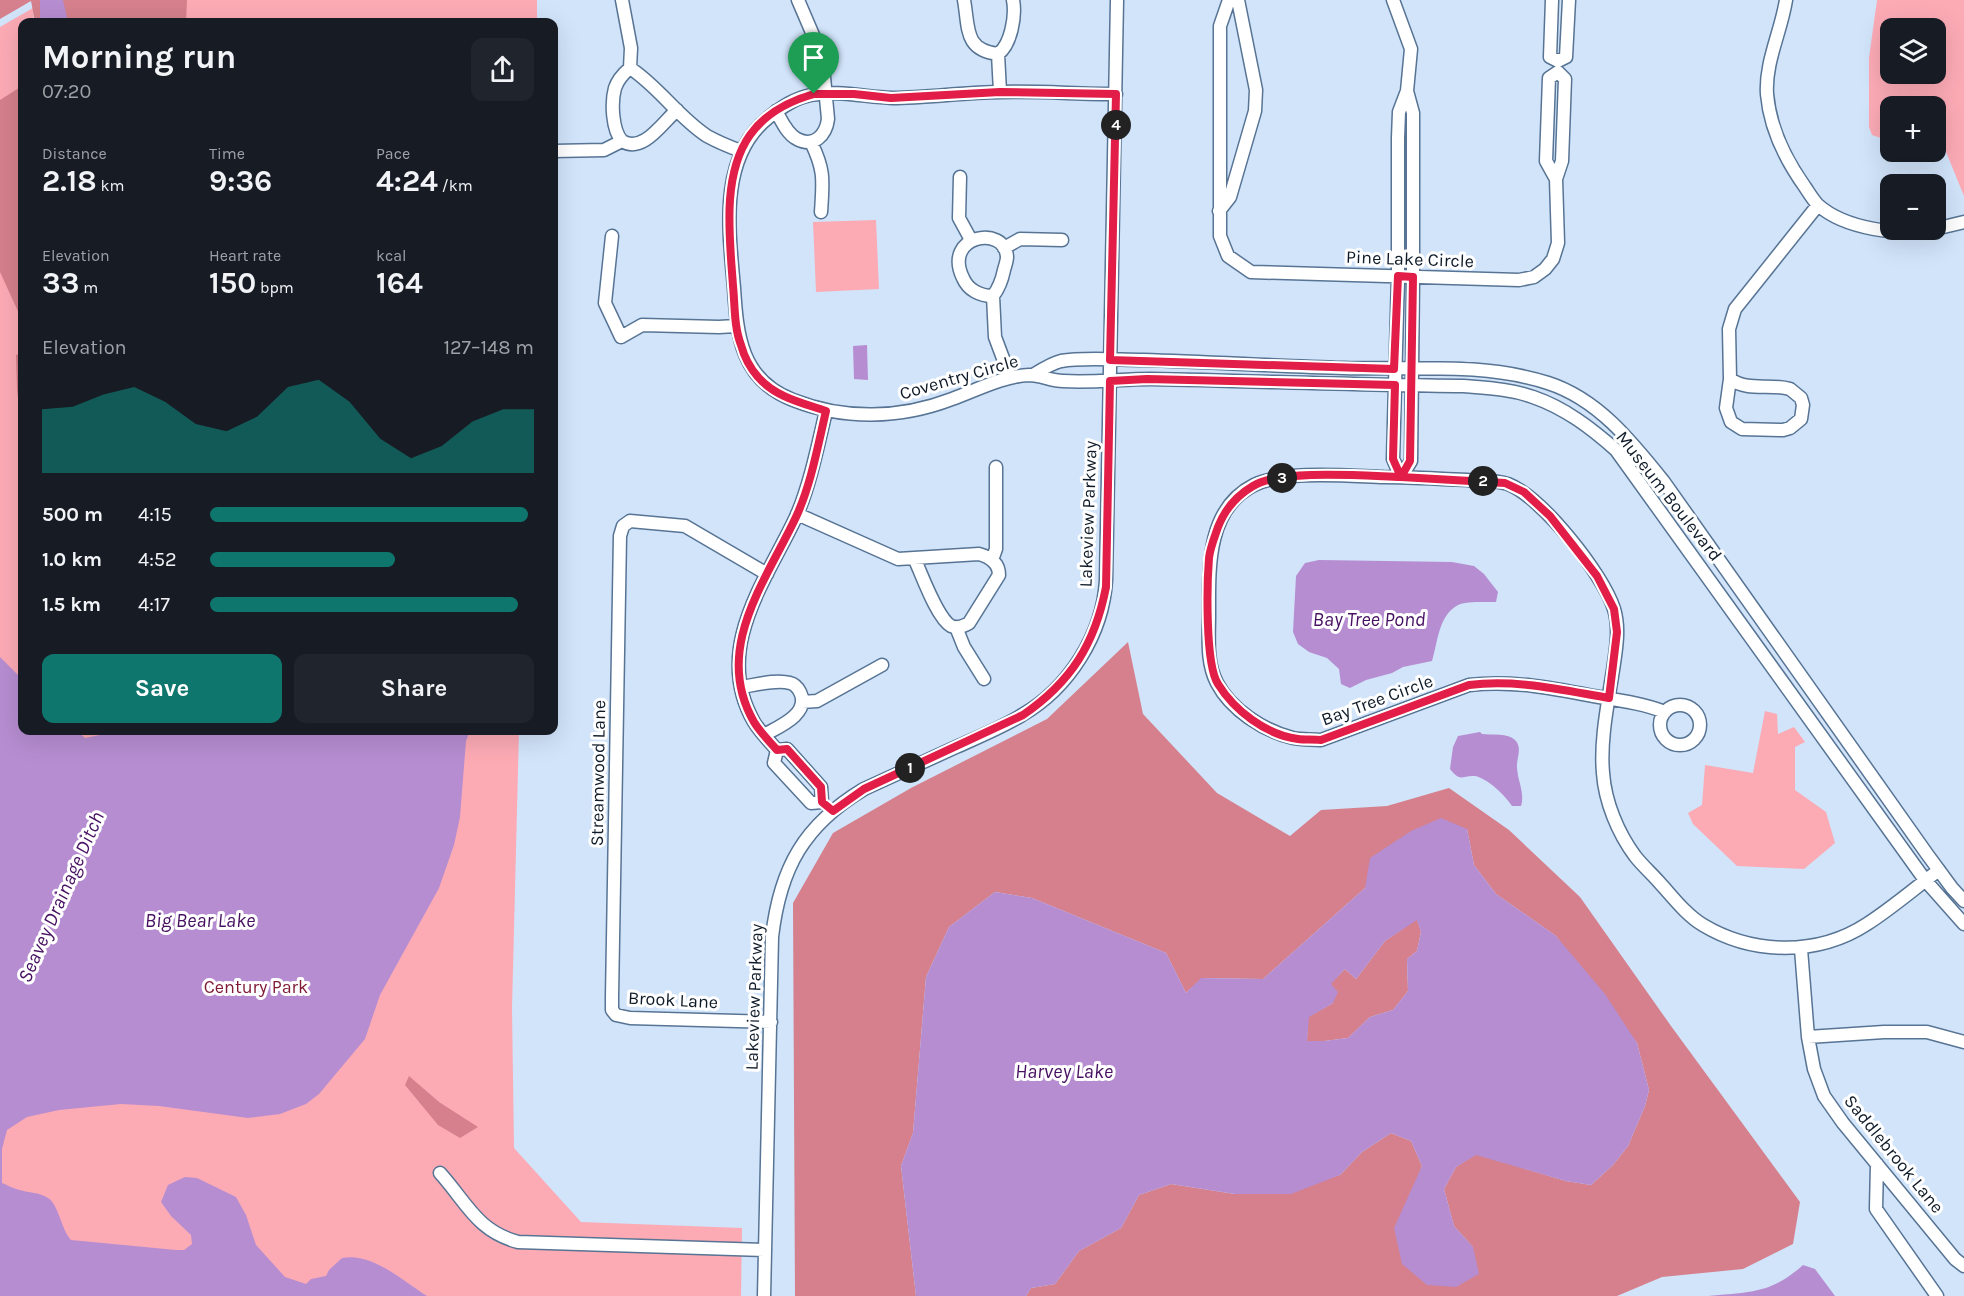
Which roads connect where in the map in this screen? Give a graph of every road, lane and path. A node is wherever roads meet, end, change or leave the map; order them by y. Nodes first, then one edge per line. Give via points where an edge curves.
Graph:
1 (622, 0) edge
2 (798, 0) edge
3 (964, 0) edge
4 (1013, 0) edge
5 (1117, 0) edge
6 (1229, 0) edge
7 (1238, 0) edge
8 (1393, 0) edge
9 (1552, 0) edge
10 (1569, 0) edge
11 (1786, 0) edge
12 (998, 54) junction
13 (1558, 67) junction
14 (630, 68) junction
15 (1407, 91) junction
16 (1000, 92) junction
17 (826, 94) junction
18 (1116, 94) junction
19 (677, 110) junction
20 (776, 111) junction
21 (622, 141) junction
22 (810, 142) junction
23 (558, 151) edge
24 (741, 151) junction
25 (960, 177) dead end
26 (1818, 205) junction
27 (1219, 211) junction
28 (822, 212) dead end
29 (1964, 222) edge
30 (1946, 226) edge
31 (1880, 229) edge
32 (612, 236) dead end
33 (971, 240) junction
34 (1062, 240) dead end
35 (1004, 248) junction
36 (1398, 276) junction
37 (1413, 277) junction
38 (993, 296) junction
39 (736, 326) junction
40 (1110, 360) junction
41 (1394, 369) junction
42 (1412, 369) junction
43 (1033, 375) junction
44 (1010, 378) junction
45 (1730, 379) junction
46 (1110, 381) junction
47 (1395, 385) junction
48 (1412, 386) junction
49 (826, 411) junction
50 (996, 467) dead end
51 (1401, 477) junction
52 (797, 514) junction
53 (915, 560) junction
54 (992, 560) junction
55 (767, 574) junction
56 (956, 627) junction
57 (882, 665) dead end
58 (984, 679) dead end
59 (742, 687) junction
60 (1609, 698) junction
61 (802, 702) junction
62 (1665, 712) dead end
63 (764, 735) junction
64 (777, 750) junction
65 (822, 802) junction
66 (833, 811) junction
67 (1939, 870) junction
68 (1925, 880) junction
69 (1964, 901) edge
70 (1964, 924) edge
71 (1801, 949) junction
72 (612, 1010) joint
73 (771, 1022) junction
74 (1808, 1036) junction
75 (1964, 1042) edge
76 (1877, 1164) junction
77 (440, 1173) dead end
78 (764, 1250) junction
79 (1964, 1266) edge
80 (764, 1296) edge
81 (1937, 1296) edge

1 - 14 street via 631,48
2 - 17 street via 822,56
3 - 12 street via 976,48
4 - 12 street via 1012,22 1004,50
5 - 18 street, Lakeview Parkway
6 - 27 street, Pine Lake Circle via 1220,26
7 - 27 street via 1256,90 1255,111 1230,197
8 - 15 street via 1411,49
9 - 13 street via 1550,57
10 - 13 street, Pine Lake Circle via 1566,57
11 - 26 street via 1769,65 1767,94 1774,131 1791,167
12 - 16 street
13 - 37 street, Pine Lake Circle via 1549,78 1546,161 1556,178 1558,243 1553,259 1534,277 1518,280
14 - 19 street
14 - 21 street via 615,88 616,132
15 - 36 street via 1398,120
15 - 37 street via 1413,113
16 - 17 street, Coventry Circle via 891,98
16 - 18 street, Coventry Circle
17 - 20 street, Coventry Circle via 800,98
17 - 22 street via 827,129
18 - 40 street, Lakeview Parkway
19 - 21 street via 643,143
19 - 24 street via 707,135
20 - 22 street via 797,140
20 - 24 street, Coventry Circle via 750,135
21 - 23 street via 604,150
22 - 28 street via 823,172
24 - 39 street, Coventry Circle via 729,216
25 - 33 street via 959,218
26 - 31 street via 1849,223
26 - 45 street via 1735,309 1729,329
27 - 36 street, Pine Lake Circle via 1220,236 1228,256 1251,272
29 - 30 street
32 - 39 street via 605,303 621,337 642,325
33 - 35 street via 994,239
33 - 38 street via 960,251 963,279 977,293
34 - 35 street via 1020,239
35 - 38 street via 1007,257 1003,276
36 - 37 street, Pine Lake Circle
36 - 41 street
37 - 42 street
38 - 44 street via 995,337
39 - 49 street, Coventry Circle via 740,345 759,378 790,399
40 - 41 street, Museum Boulevard
40 - 43 street, Coventry Circle via 1060,361
40 - 46 street, Lakeview Parkway
41 - 42 street, Museum Boulevard
41 - 47 street
42 - 48 street
42 - 67 street, Museum Boulevard via 1508,373 1549,383 1606,417 1628,437
43 - 44 street, Coventry Circle
43 - 46 street, Coventry Circle via 1060,381
44 - 49 street, Coventry Circle via 916,410 878,415
45 - 45 street via 1748,387 1790,389 1801,398 1801,419 1783,430 1736,426 1726,408
46 - 47 street, Museum Boulevard
46 - 66 street, Lakeview Parkway via 1106,587 1101,611 1079,660 1042,702 1023,715 864,789
47 - 48 street, Museum Boulevard
47 - 51 street via 1393,459
48 - 51 street via 1410,461
48 - 68 street, Museum Boulevard via 1463,386 1532,396 1568,412 1616,450
49 - 52 street
50 - 54 street via 996,549
51 - 60 street, Bay Tree Circle via 1505,483 1524,492 1550,516 1597,576 1614,609 1617,632
51 - 60 street, Bay Tree Circle via 1292,476 1255,485 1232,502 1218,526 1209,556 1209,653 1216,682 1234,706 1274,732 1296,739 1321,740 1469,685 1523,683
52 - 53 street via 897,559
52 - 55 street
53 - 54 street via 980,555
53 - 56 street via 942,618
54 - 56 street via 999,570 996,582 969,623
55 - 59 street via 744,622 739,654
55 - 72 street, Streamwood Lane via 685,526 630,521 623,526
56 - 58 street
57 - 61 street via 817,701
59 - 61 street via 789,682 799,690
59 - 63 street via 754,722
60 - 62 street
60 - 71 street, Bay Tree Circle via 1603,773 1609,806 1634,855 1700,923 1741,941
61 - 63 street via 793,718
63 - 64 street
64 - 65 street via 787,749 821,787
64 - 65 street via 774,763 812,803
65 - 66 street
66 - 73 street, Lakeview Parkway via 798,852 776,906
67 - 68 street, Bay Tree Circle
67 - 69 street, Museum Boulevard
68 - 70 street, Museum Boulevard
68 - 71 street, Bay Tree Circle via 1866,925
71 - 74 street, Saddlebrook Lane
72 - 73 street, Brook Lane via 616,1016 630,1018
73 - 78 street, Lakeview Parkway
74 - 75 street via 1927,1032
74 - 76 street, Saddlebrook Lane via 1824,1096
76 - 79 street, Saddlebrook Lane
76 - 81 street via 1876,1209
77 - 78 street via 488,1230 518,1242
78 - 80 street, Lakeview Parkway

